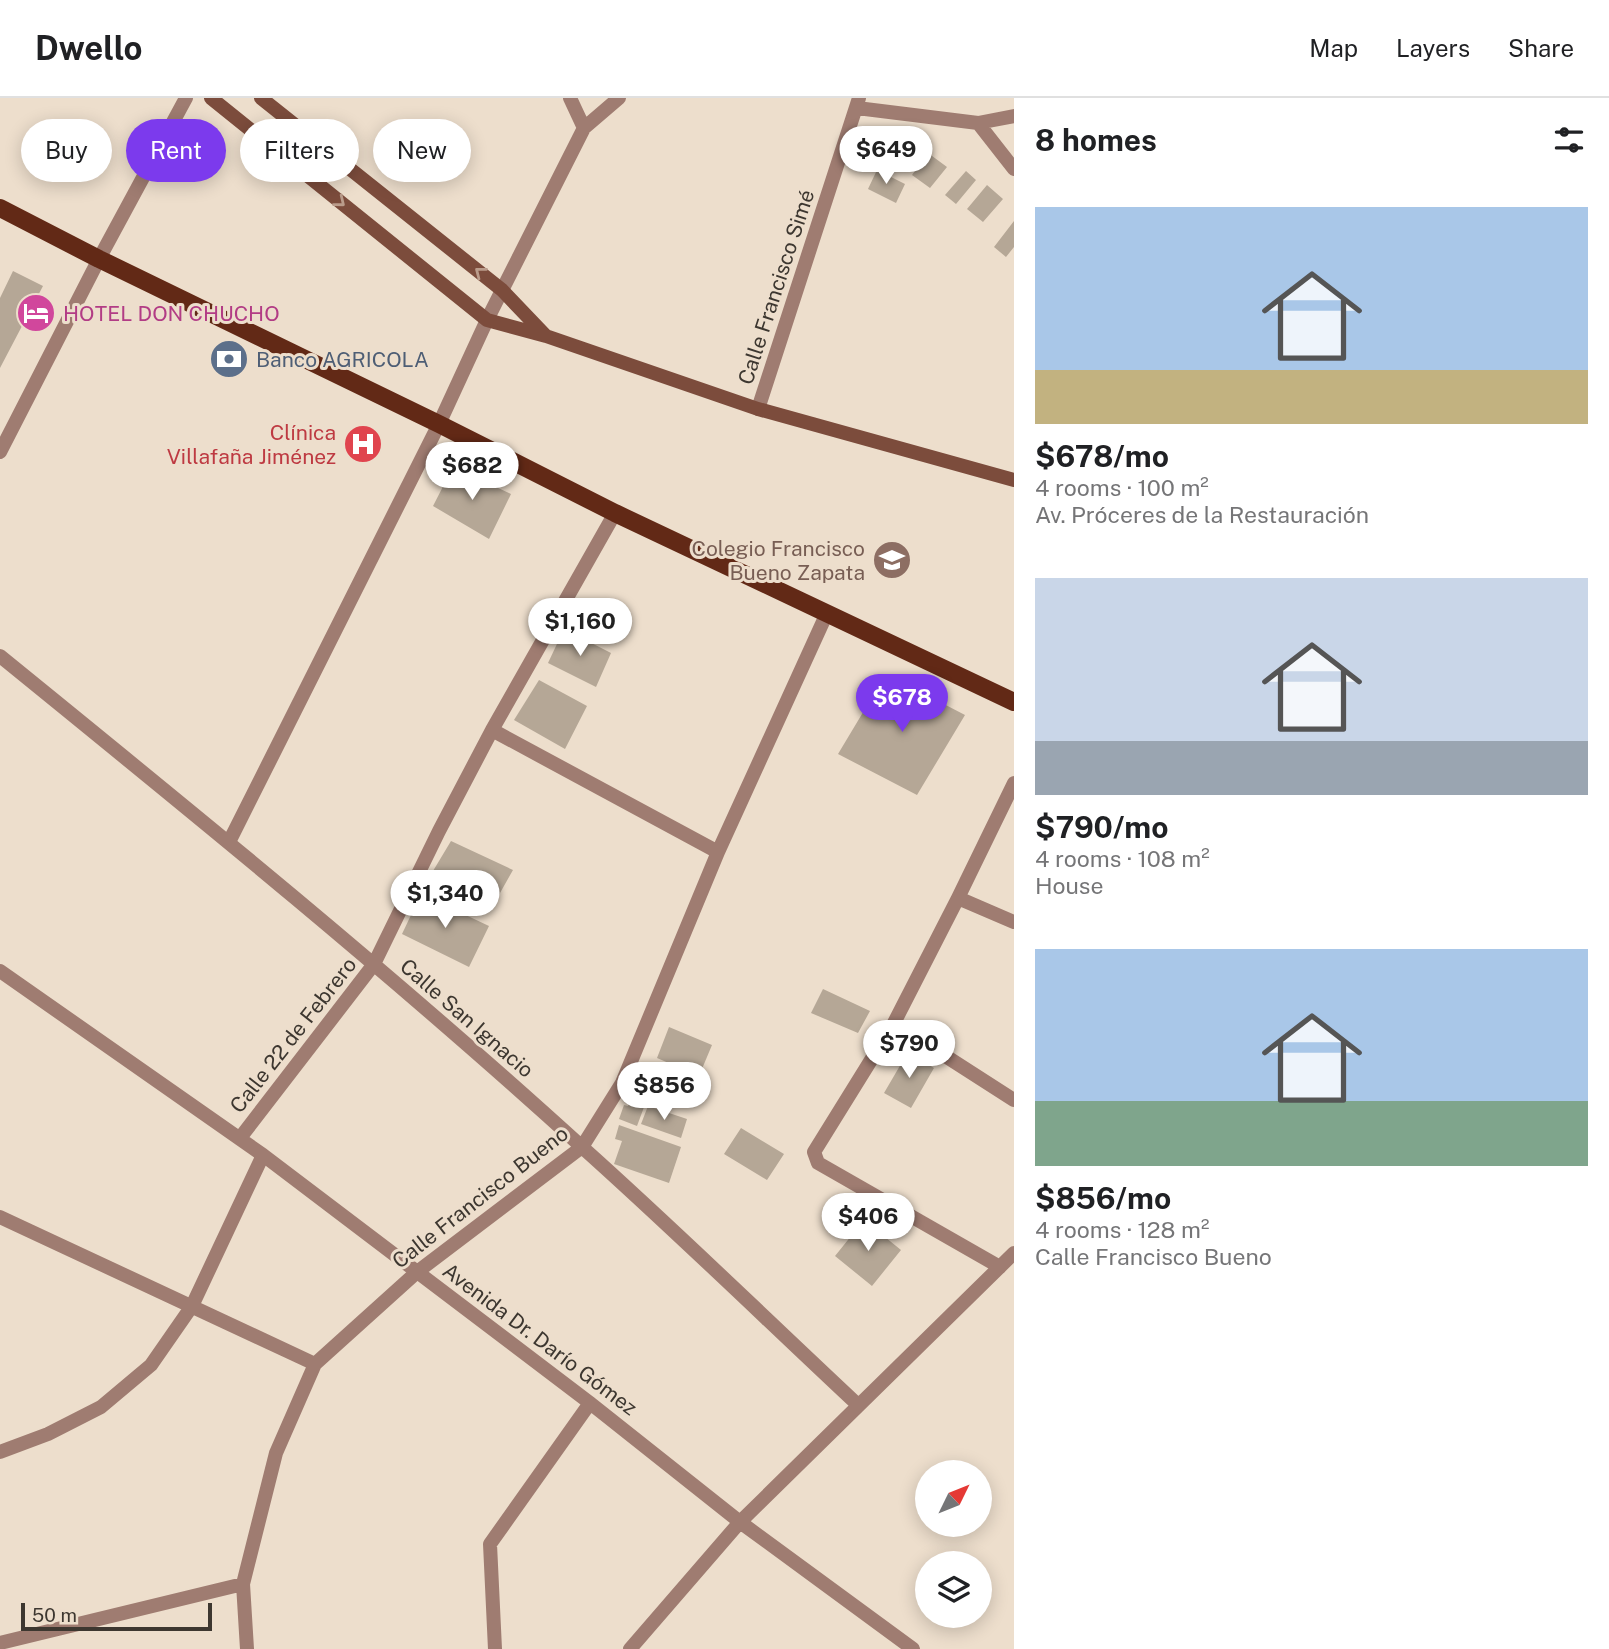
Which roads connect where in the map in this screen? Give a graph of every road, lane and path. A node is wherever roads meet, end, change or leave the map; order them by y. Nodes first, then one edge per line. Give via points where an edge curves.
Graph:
1 (186, 98) edge
2 (211, 98) edge
3 (261, 98) edge
4 (570, 98) edge
5 (619, 98) edge
6 (858, 103) edge
7 (1014, 116) edge
8 (978, 124) junction
9 (584, 128) junction
10 (1014, 169) edge
11 (0, 208) edge
12 (99, 259) junction
13 (502, 290) junction
14 (487, 320) junction
15 (546, 336) junction
16 (758, 409) junction
17 (439, 424) junction
18 (0, 452) edge
19 (1014, 480) edge
20 (615, 513) junction
21 (827, 612) junction
22 (0, 656) edge
23 (1014, 702) edge
24 (492, 730) junction
25 (1014, 783) edge
26 (229, 842) junction
27 (718, 852) junction
28 (958, 898) junction
29 (1014, 922) edge
30 (374, 964) junction
31 (0, 971) edge
32 (894, 1023) junction
33 (1014, 1100) edge
34 (240, 1138) junction
35 (582, 1147) junction
36 (264, 1155) junction
37 (0, 1217) edge
38 (1014, 1253) edge
39 (1000, 1267) junction
40 (417, 1272) junction
41 (192, 1306) junction
42 (315, 1364) junction
43 (590, 1403) junction
44 (858, 1405) junction
45 (0, 1452) edge
46 (740, 1522) junction
47 (243, 1584) junction
48 (0, 1643) edge
49 (247, 1649) edge
50 (495, 1649) edge
51 (630, 1649) edge
52 (913, 1649) edge

1 - 12 street
2 -> 14 main road
13 -> 3 main road
4 - 9 street
5 - 9 street
6 - 8 street
6 - 16 street, Calle Francisco Simé
7 - 8 street
8 - 10 street
9 - 13 street
11 - 12 main road
12 - 17 main road
12 - 18 street
13 - 14 street
13 - 15 main road
14 - 15 main road
14 - 17 street
15 - 16 main road
16 - 19 main road
17 - 20 main road
17 - 26 street
20 - 21 main road
20 - 24 street, Calle 22 de Febrero
21 - 23 main road
21 - 27 street, Calle Francisco Bueno
22 - 26 street, Calle San Ignacio
24 - 27 street
24 - 30 street, Calle 22 de Febrero
25 - 28 street
26 - 30 street, Calle San Ignacio
27 - 35 street, Calle Francisco Bueno via 622,1083
28 - 29 street
28 - 32 street
30 - 34 street, Calle 22 de Febrero
30 - 35 street, Calle San Ignacio
31 - 34 street, Avenida Dr. Darío Gómez
32 - 33 street
32 - 39 street via 814,1152 818,1163
34 - 36 street, Avenida Dr. Darío Gómez
35 - 40 street, Calle Francisco Bueno
35 - 44 street, Calle San Ignacio
36 - 40 street, Avenida Dr. Darío Gómez
36 - 41 street
37 - 41 street
38 - 39 street
39 - 44 street
40 - 42 street, Calle Francisco Bueno
40 - 43 street, Avenida Dr. Darío Gómez
41 - 42 street
41 - 45 street via 151,1365 101,1407
42 - 47 street, Calle Francisco Bueno via 276,1453
43 - 46 street, Avenida Dr. Darío Gómez
43 - 50 street via 490,1544
44 - 46 street
46 - 51 street
46 - 52 street, Avenida Dr. Darío Gómez
47 - 48 street
47 - 49 street, Calle Francisco Bueno

